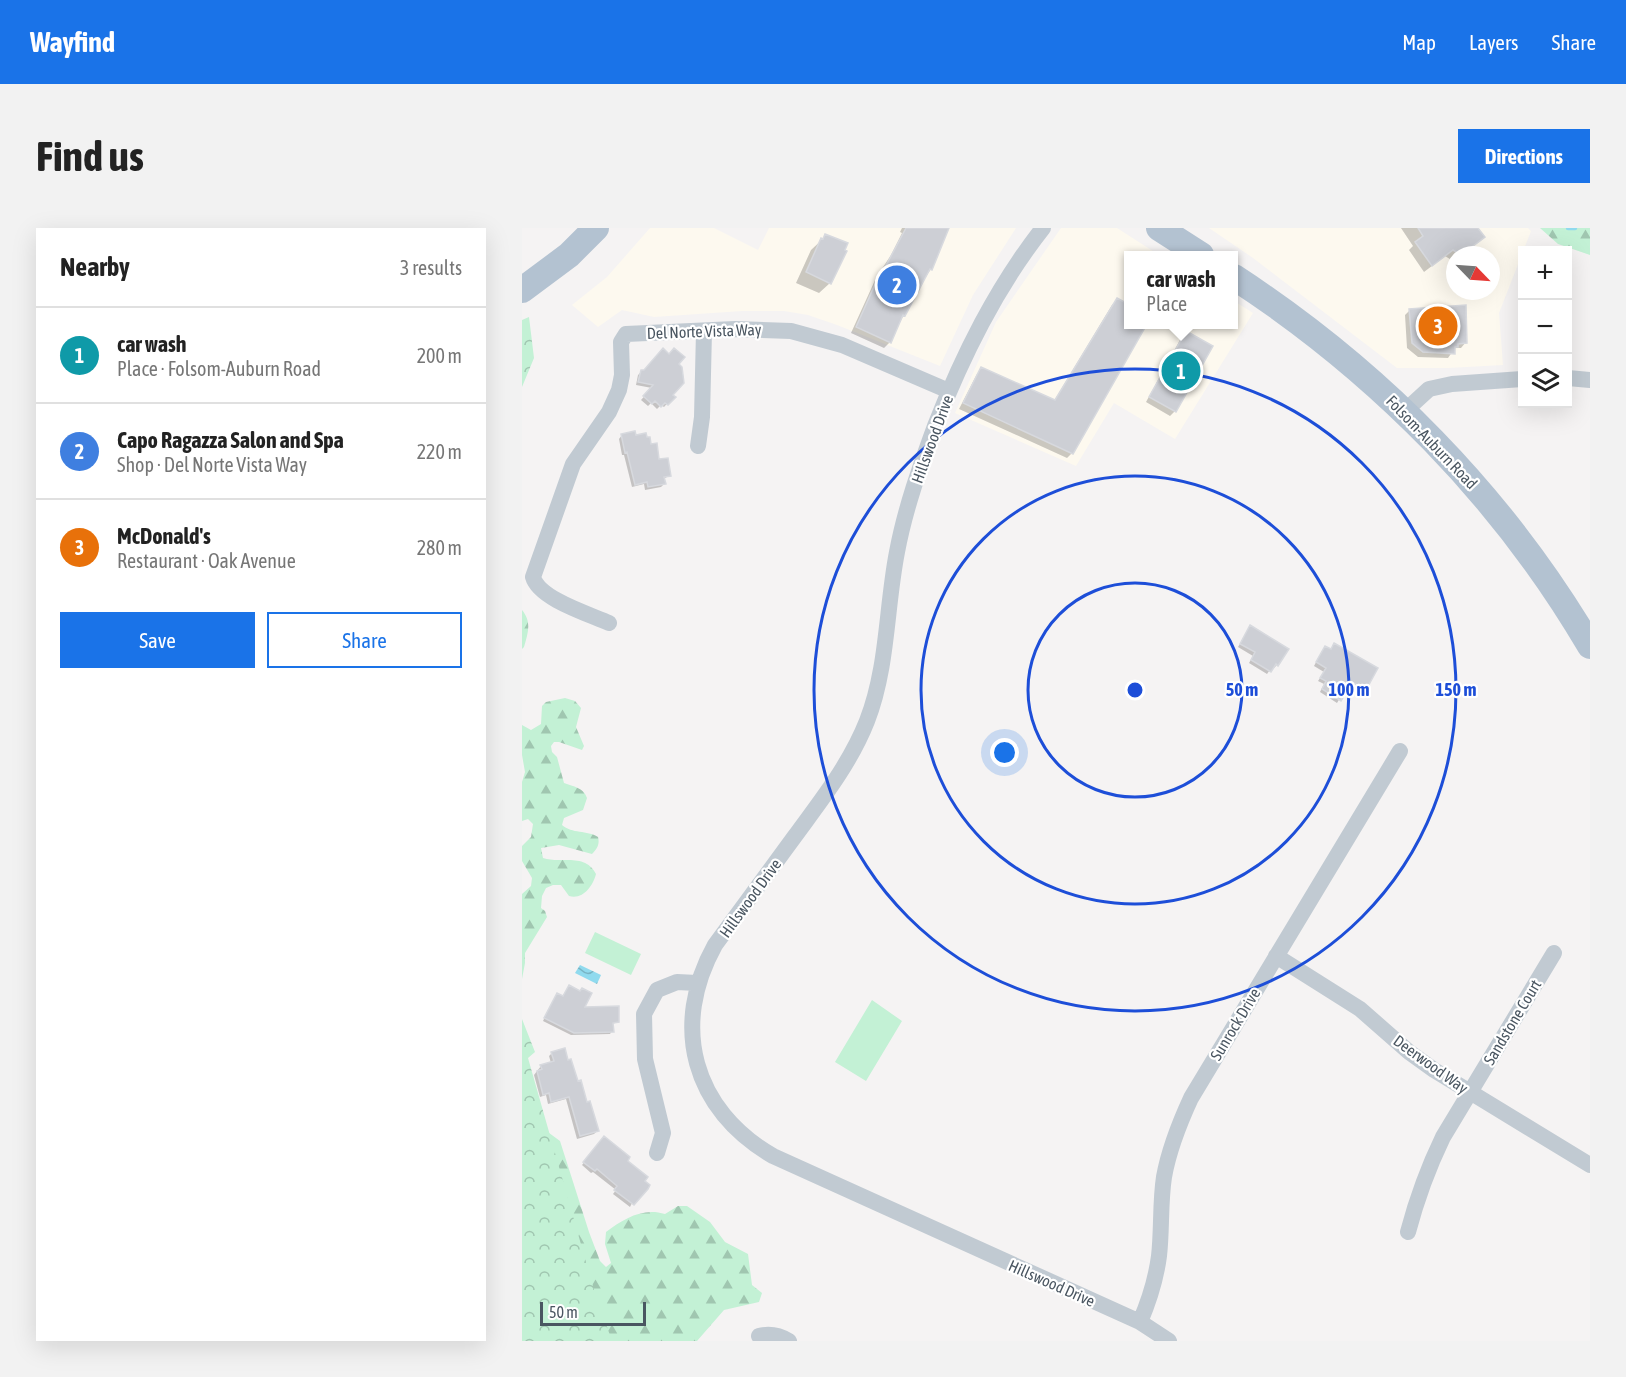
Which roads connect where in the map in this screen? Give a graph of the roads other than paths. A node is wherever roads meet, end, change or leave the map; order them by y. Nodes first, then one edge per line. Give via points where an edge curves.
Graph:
1 (596, 228) edge
2 (1043, 228) edge
3 (1160, 228) edge
4 (1195, 251) edge
5 (1238, 281) edge
6 (522, 290) edge
7 (704, 331) junction
8 (1572, 378) edge
9 (1518, 379) edge
10 (1590, 380) edge
11 (949, 391) junction
12 (1405, 411) junction
13 (698, 446) dead end
14 (609, 623) dead end
15 (1590, 645) edge
16 (1400, 751) dead end
17 (1554, 952) dead end
18 (1276, 956) junction
19 (697, 983) junction
20 (1470, 1092) junction
21 (657, 1153) dead end
22 (1590, 1166) edge
23 (1408, 1232) dead end
24 (1140, 1322) junction
25 (759, 1336) dead end
26 (789, 1341) edge
27 (1169, 1341) edge

1 - 6 main road via 569,255
2 - 11 street, Hillswood Drive via 1004,283
3 - 4 main road
5 - 12 main road, Folsom-Auburn Road via 1334,349
7 - 11 street, Del Norte Vista Way via 771,329 810,335
7 - 13 street
7 - 14 street, Del Norte Vista Way via 624,336 619,390 609,412 573,464 533,578 545,595
8 - 10 street
9 - 12 street via 1452,384 1429,390
11 - 19 street, Hillswood Drive via 921,463 897,550 882,662 867,720 841,773 715,945
12 - 15 main road, Folsom-Auburn Road via 1473,484 1527,551
16 - 18 street, Sunrock Drive
17 - 20 street, Sandstone Court
18 - 20 street, Deerwood Way via 1360,1009 1409,1052
18 - 24 street, Sunrock Drive via 1179,1123 1164,1176 1155,1277
19 - 21 street via 676,982 657,990 644,1014 645,1059 663,1133
19 - 24 street, Hillswood Drive via 692,1023 697,1064 713,1101 755,1145
20 - 22 street, Deerwood Way
20 - 23 street, Sandstone Court via 1428,1168
24 - 27 street, Hillswood Drive
25 - 26 street via 781,1336

